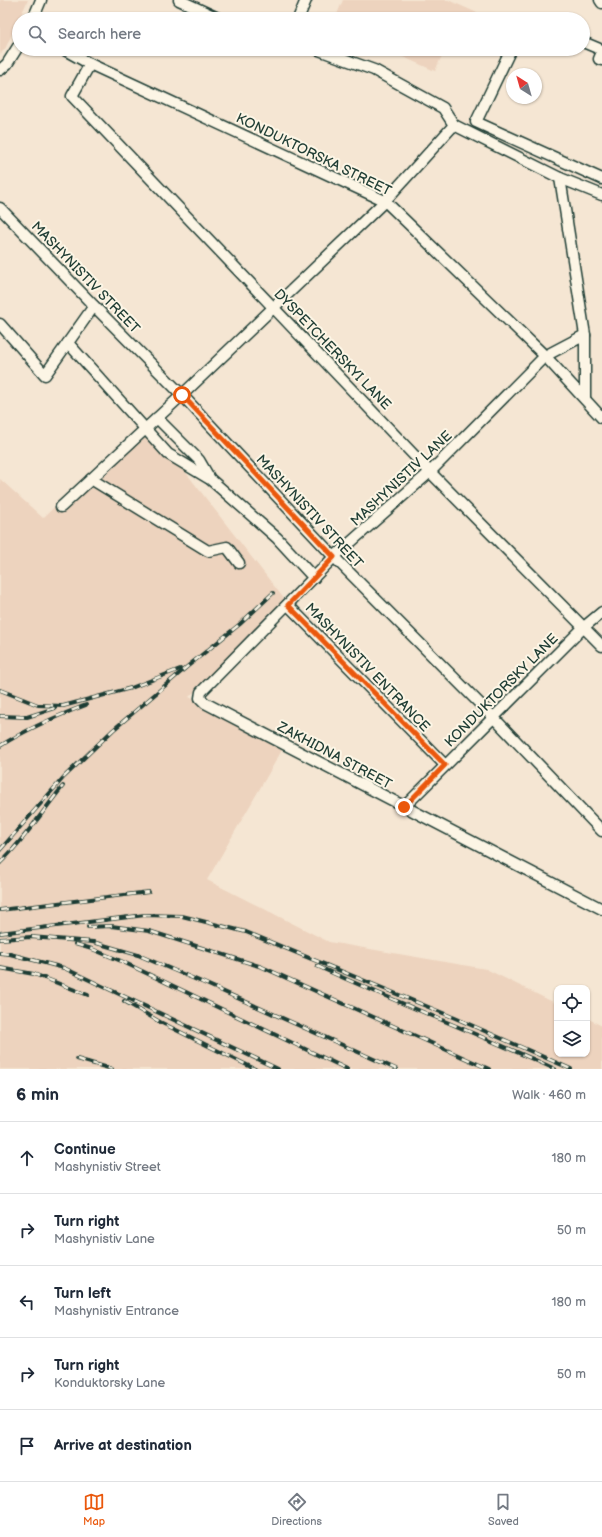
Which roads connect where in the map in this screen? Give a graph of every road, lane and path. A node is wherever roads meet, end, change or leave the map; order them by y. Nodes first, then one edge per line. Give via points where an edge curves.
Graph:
1 (41, 0) edge
2 (178, 0) edge
3 (306, 0) edge
4 (600, 0) edge
5 (602, 3) edge
6 (36, 12) edge
7 (205, 12) edge
8 (301, 12) edge
9 (590, 45) edge
10 (602, 51) edge
11 (12, 56) edge
12 (76, 56) edge
13 (335, 56) edge
14 (508, 56) edge
15 (602, 60) edge
16 (90, 64) junction
17 (0, 70) edge
18 (454, 125) junction
19 (560, 178) junction
20 (602, 179) edge
21 (602, 195) edge
22 (385, 201) junction
23 (0, 208) edge
24 (94, 306) junction
25 (273, 307) junction
26 (0, 324) edge
27 (585, 335) junction
28 (68, 343) junction
29 (545, 356) junction
30 (182, 395) junction
31 (585, 399) junction
32 (157, 418) junction
33 (602, 418) edge
34 (145, 429) junction
35 (430, 472) junction
36 (91, 479) junction
37 (210, 479) junction
38 (61, 507) dead end
39 (334, 557) junction
40 (239, 564) dead end
41 (314, 578) junction
42 (288, 605) junction
43 (602, 612) edge
44 (584, 627) junction
45 (602, 646) edge
46 (206, 703) joint
47 (494, 718) junction
48 (445, 765) junction
49 (404, 807) junction
50 (602, 830) edge
51 (602, 909) edge

1 - 6 street
2 - 7 street
3 - 8 street
4 - 5 street
9 - 10 street
10 - 15 street via 599,59
11 - 17 street
12 - 16 street, KONDUKTORSKA STREET
13 - 18 street via 374,70 443,108
14 - 20 street via 476,122
16 - 22 street, KONDUKTORSKA STREET
16 - 25 street, DYSPETCHERSKYI LANE via 72,96
18 - 19 street
18 - 22 street
19 - 21 street
19 - 27 street
22 - 25 street
22 - 29 street, KONDUKTORSKA STREET
23 - 24 street, MASHYNISTIV STREET
24 - 28 street
24 - 30 street, MASHYNISTIV STREET
25 - 30 street
25 - 35 street, DYSPETCHERSKYI LANE
26 - 28 street via 44,375
27 - 29 street, MASHYNISTIV LANE
27 - 31 street
28 - 34 street
29 - 31 street, KONDUKTORSKA STREET
29 - 35 street, MASHYNISTIV LANE
30 - 32 street
30 - 39 street, MASHYNISTIV STREET
31 - 33 street, KONDUKTORSKA STREET
32 - 34 street
32 - 37 street via 199,460
34 - 36 street
34 - 37 street via 168,454
35 - 39 street, MASHYNISTIV LANE
35 - 44 street, DYSPETCHERSKYI LANE
36 - 38 street
36 - 40 street via 208,551 227,547
37 - 41 street via 277,538
39 - 41 street, MASHYNISTIV LANE
39 - 47 street, MASHYNISTIV STREET
41 - 42 street, MASHYNISTIV LANE
42 - 46 street, MASHYNISTIV LANE via 201,692 200,698
42 - 48 street, MASHYNISTIV ENTRANCE
43 - 44 street, KONDUKTORSKY LANE
44 - 45 street, DYSPETCHERSKYI LANE
44 - 47 street, KONDUKTORSKY LANE
46 - 49 street, ZAKHIDNA STREET
47 - 48 street, KONDUKTORSKY LANE
47 - 50 street, MASHYNISTIV STREET
48 - 49 street, KONDUKTORSKY LANE
49 - 51 street, ZAKHIDNA STREET

